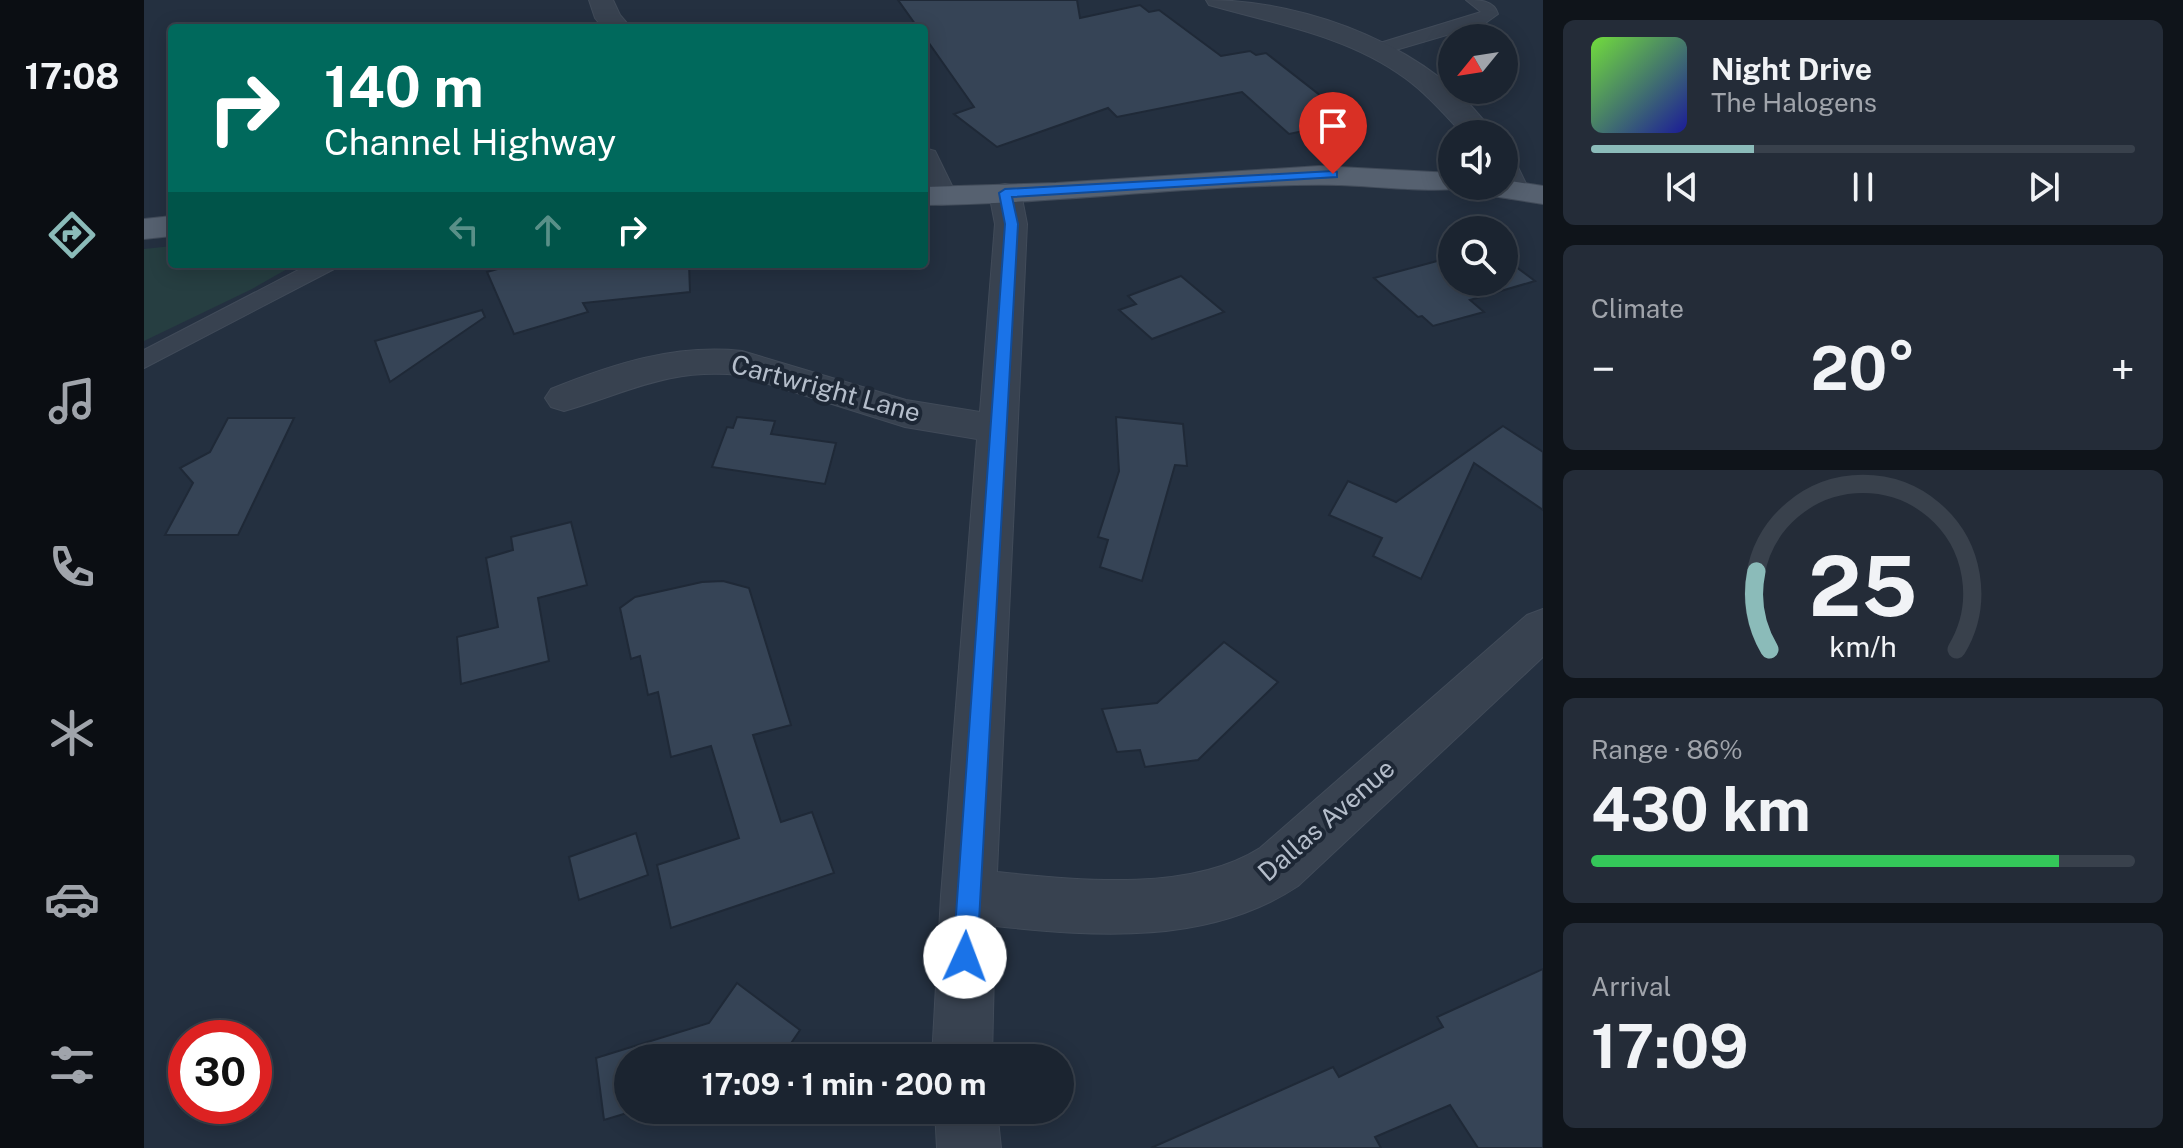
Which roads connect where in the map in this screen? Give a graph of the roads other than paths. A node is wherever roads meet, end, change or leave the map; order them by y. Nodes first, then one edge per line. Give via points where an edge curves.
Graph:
1 (601, 0) edge
2 (1218, 0) edge
3 (1474, 0) edge
4 (614, 24) edge
5 (1376, 50) junction
6 (1465, 120) edge
7 (928, 174) edge
8 (1438, 181) edge
9 (1005, 193) junction
10 (933, 196) edge
11 (168, 226) edge
12 (144, 229) edge
13 (318, 268) edge
14 (144, 360) edge
15 (564, 398) dead end
16 (997, 429) junction
17 (1543, 628) edge
18 (968, 896) junction
19 (963, 1044) edge
20 (967, 1124) edge
21 (969, 1148) edge

1 - 4 street
2 - 5 street
3 - 5 lane via 1490,14
5 - 6 street via 1416,73
7 - 10 street
8 - 9 main road via 1305,175
9 - 10 main road
9 - 16 street via 1011,224
11 - 12 main road
13 - 14 lane
15 - 16 street, Cartwright Lane via 640,371 718,359 905,413
16 - 18 street
17 - 18 street, Dallas Avenue via 1279,867 1251,885 1190,901 1058,906
18 - 19 street
20 - 21 street

